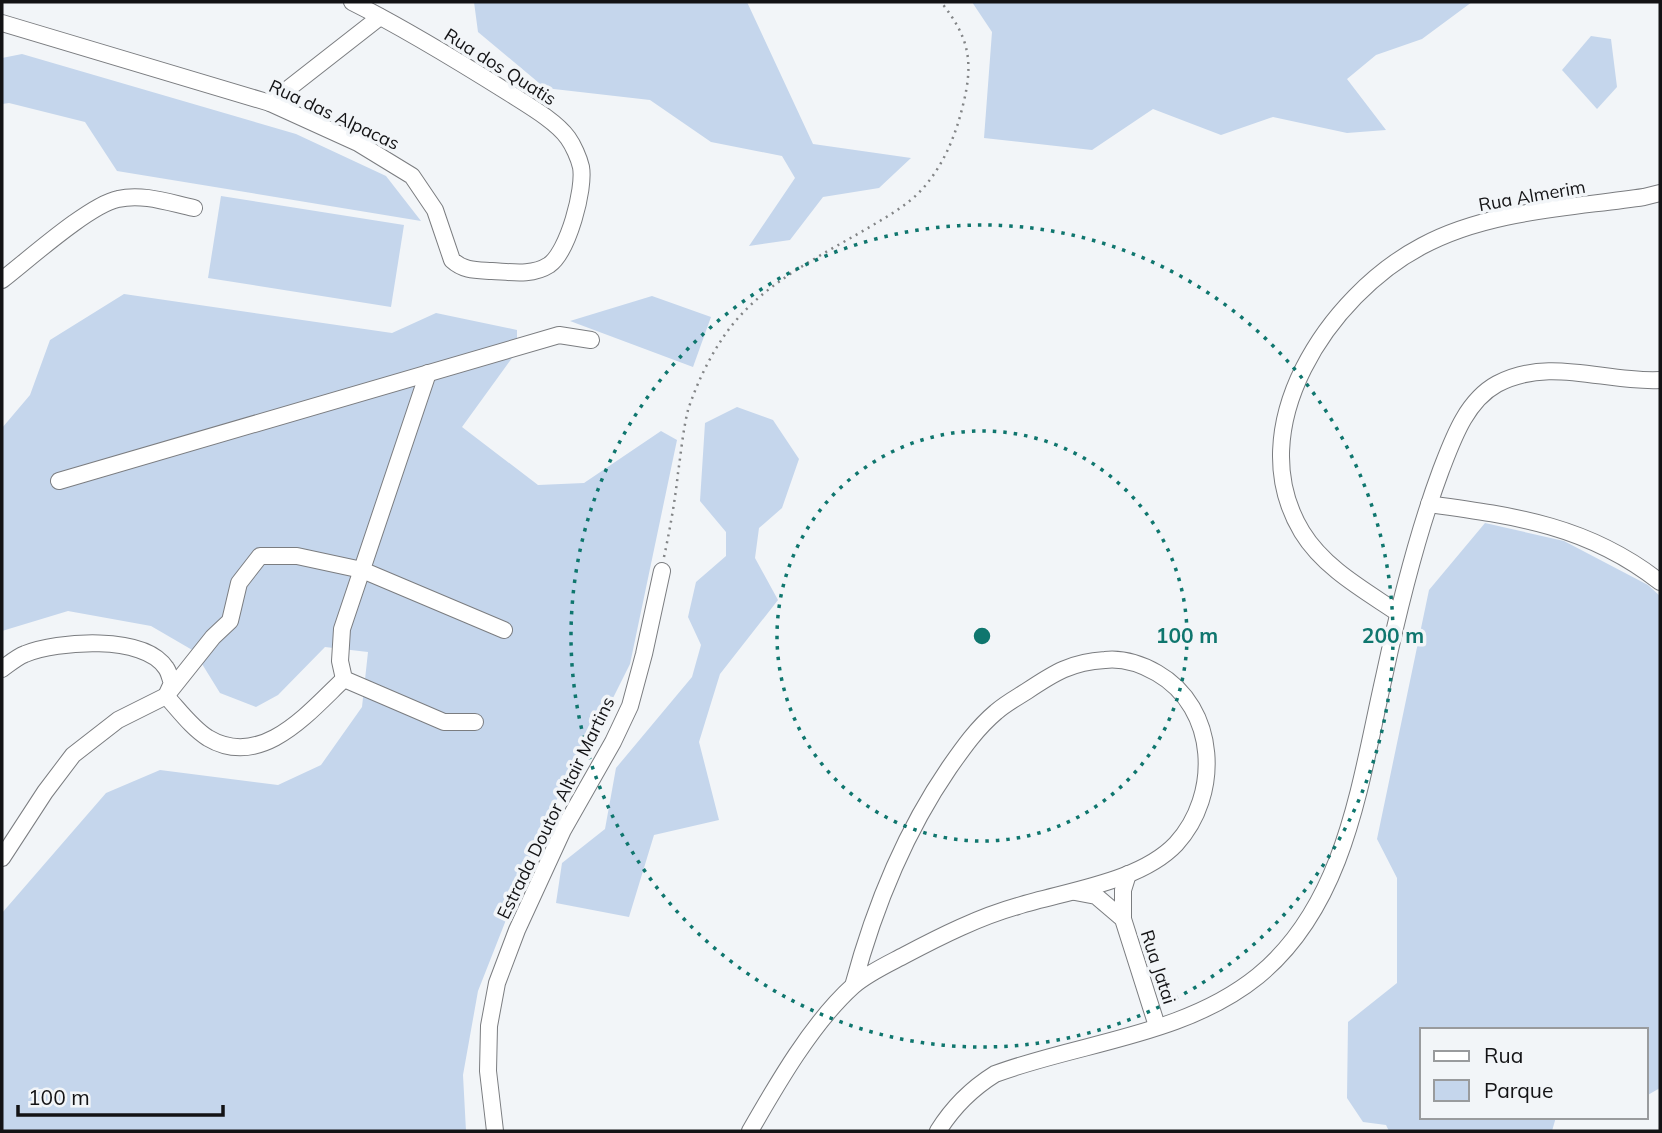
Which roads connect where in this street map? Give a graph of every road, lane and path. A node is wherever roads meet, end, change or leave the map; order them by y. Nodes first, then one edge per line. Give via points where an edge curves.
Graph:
1 (352, 2) edge
2 (941, 2) edge
3 (380, 17) junction
4 (2, 23) edge
5 (270, 103) junction
6 (1660, 193) edge
7 (194, 208) dead end
8 (517, 272) joint
9 (2, 280) edge
10 (591, 340) dead end
11 (428, 373) junction
12 (1660, 380) edge
13 (59, 481) dead end
14 (1429, 504) junction
15 (362, 570) junction
16 (662, 572) joint
17 (1660, 582) edge
18 (1398, 613) junction
19 (504, 630) dead end
20 (2, 669) edge
21 (344, 679) junction
22 (166, 696) junction
23 (475, 722) dead end
24 (2, 858) edge
25 (1128, 874) junction
26 (1069, 892) junction
27 (1123, 919) junction
28 (853, 986) junction
29 (1157, 1026) junction
30 (495, 1131) edge
31 (750, 1131) edge
32 (938, 1131) edge

1 - 3 street, Rua dos Quatis
2 - 16 path via 967,46 970,64 962,110 944,158 910,201 799,268 738,317 688,410
3 - 5 street
3 - 8 street, Rua dos Quatis via 528,105 559,128 572,145 581,168 578,203 567,240 551,263
4 - 5 street, Rua das Alpacas
5 - 8 street, Rua das Alpacas via 358,143 412,176 435,210 458,266
6 - 18 street, Rua Almerim via 1521,214 1469,227 1422,246 1384,271 1351,301 1319,340 1300,374 1284,423 1282,468 1293,516 1321,556
7 - 9 street via 138,197 105,203
10 - 11 street via 559,335
11 - 13 street
11 - 15 street
12 - 14 street via 1567,370 1526,373 1496,385 1473,405 1456,432
14 - 17 street via 1532,520 1567,531 1615,551
14 - 18 street
15 - 19 street
15 - 21 street via 342,629
15 - 22 street via 297,556 260,555 239,583 230,621
16 - 30 street, Estrada Doutor Altair Martins via 629,706 563,830 497,984 489,1026 488,1072
18 - 29 street via 1352,816 1323,895 1286,948 1257,976 1193,1014
20 - 22 street via 24,654 67,643 114,644 144,651 165,666 172,683
21 - 22 street via 289,730 261,745 233,748 208,738
21 - 23 street via 444,722
22 - 24 street via 118,720 74,755
25 - 26 street
25 - 27 street, Rua Jatai
25 - 28 street via 1164,854 1194,820 1208,769 1203,737 1187,699 1169,680 1133,663 1082,661 1057,671 997,710 968,741 933,791 889,875
26 - 27 street, Rua Jatai via 1096,896
26 - 28 street via 1015,906 945,934
27 - 29 street, Rua Jatai
28 - 31 street via 795,1056
29 - 32 street via 995,1074 962,1100

